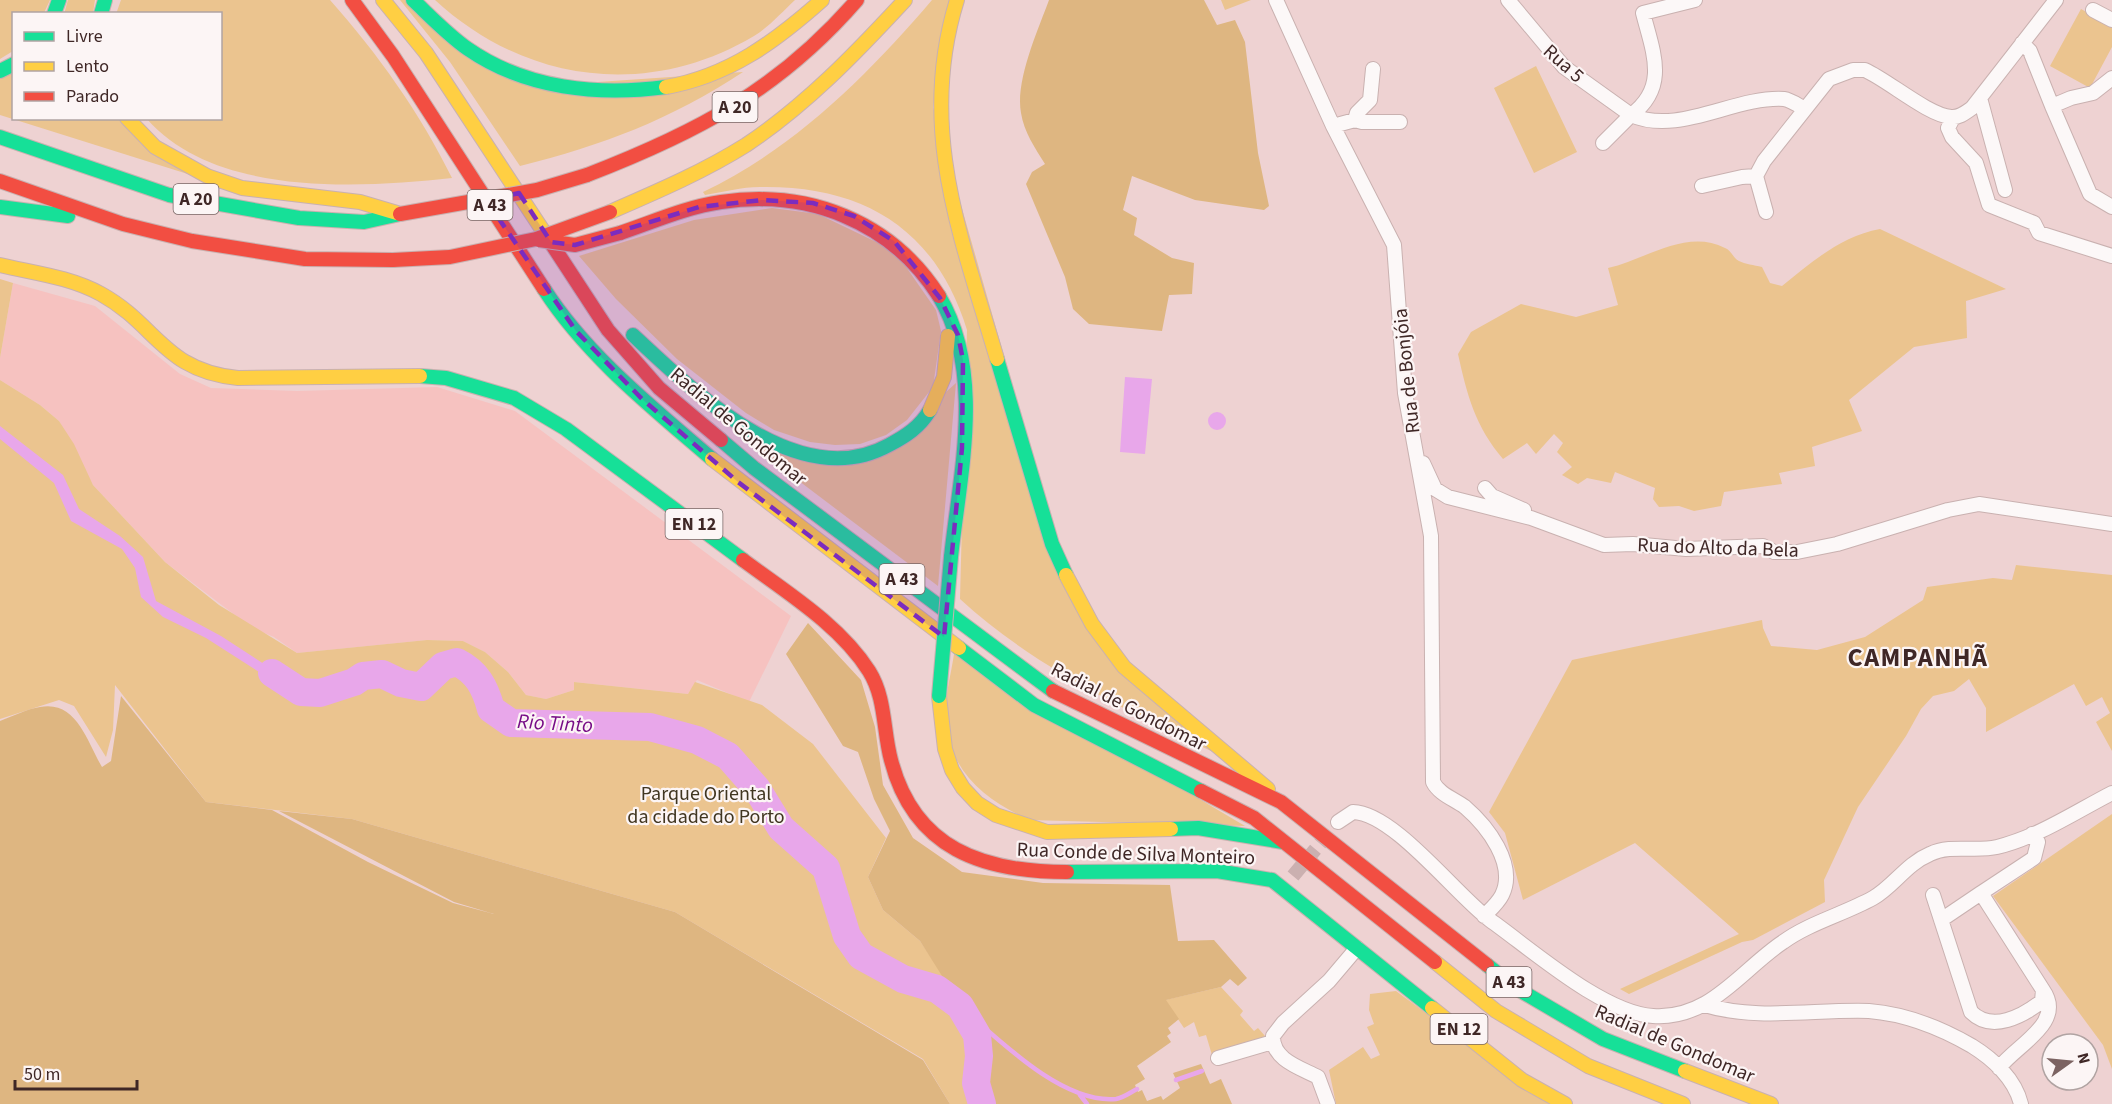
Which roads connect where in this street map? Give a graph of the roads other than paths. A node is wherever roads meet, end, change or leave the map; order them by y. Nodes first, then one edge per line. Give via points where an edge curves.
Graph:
1 (352, 0) edge
2 (383, 0) edge
3 (413, 0) edge
4 (822, 0) edge
5 (857, 0) edge
6 (905, 0) edge
7 (957, 0) edge
8 (1276, 0) edge
9 (1508, 0) edge
10 (1695, 0) edge
11 (2056, 0) edge
12 (2093, 10) dead end
13 (2112, 20) edge
14 (2022, 43) junction
15 (1372, 69) dead end
16 (2112, 78) edge
17 (1980, 98) junction
18 (2052, 106) junction
19 (1805, 109) junction
20 (1630, 115) junction
21 (1953, 118) junction
22 (129, 120) edge
23 (1355, 120) junction
24 (1400, 122) dead end
25 (1333, 126) junction
26 (0, 137) edge
27 (1603, 142) dead end
28 (1756, 176) junction
29 (0, 181) edge
30 (1702, 186) dead end
31 (2005, 190) dead end
32 (0, 207) edge
33 (2112, 207) edge
34 (1766, 212) dead end
35 (400, 214) junction
36 (123, 224) junction
37 (536, 239) junction
38 (2112, 256) edge
39 (0, 265) edge
40 (578, 283) junction
41 (940, 297) junction
42 (1416, 459) junction
43 (1485, 488) dead end
44 (1544, 522) junction
45 (2112, 524) edge
46 (2112, 793) edge
47 (1281, 802) junction
48 (1338, 822) tunnel mouth
49 (2032, 834) junction
50 (1283, 842) junction
51 (1293, 876) tunnel mouth
52 (1283, 886) junction
53 (1981, 893) junction
54 (1933, 895) dead end
55 (1484, 916) junction
56 (1941, 920) junction
57 (1357, 948) junction
58 (2043, 990) junction
59 (1705, 1005) junction
60 (1273, 1042) junction
61 (1218, 1058) dead end
62 (1999, 1068) junction
63 (1329, 1104) edge
64 (1565, 1104) edge
65 (1683, 1104) edge
66 (1771, 1104) edge
67 (2020, 1104) edge

1 - 50 main road, Radial de Gondomar / A 43 via 393,56 548,294 576,331 641,398 738,482 1034,705 1254,818
2 - 40 main road, Radial de Gondomar / A 43 via 426,53
3 - 4 main road via 453,38 495,64 565,88 621,92 682,84 736,64 787,31
5 - 35 main road, A 20, bridge via 785,73 743,102 650,152 537,190
6 - 37 main road, A 20, bridge via 864,46 805,101 764,132 718,161 610,212
7 - 47 main road via 939,73 942,160 952,208 1052,544 1097,633 1124,666 1155,696 1251,772
8 - 25 street, Rua de Bonjóia
9 - 20 street, Rua 5 via 1564,67
10 - 20 street via 1643,13 1656,78 1651,93
11 - 14 street
12 - 13 street
14 - 17 street
14 - 18 street via 2030,51
15 - 23 street via 1372,97
16 - 18 street via 2093,93
17 - 21 street via 1972,108
17 - 31 street
18 - 33 street via 2090,194
19 - 20 street via 1786,99 1669,120 1644,121
19 - 21 street via 1828,79 1865,70
19 - 28 street
20 - 27 street
21 - 38 street via 1948,128 1976,164 1989,205 2034,223 2039,233
22 - 35 main road via 155,147 207,176 243,188 360,202
23 - 24 street
23 - 25 street
25 - 42 street, Rua de Bonjóia via 1394,245 1405,393
26 - 35 main road, A 20 via 169,195 299,218 364,222
28 - 30 street
28 - 34 street
29 - 36 main road, A 20
32 - 36 main road
36 - 37 main road, A 20, bridge via 192,241 305,259 450,257
37 - 41 main road, bridge via 575,246 722,202 813,203 854,216 894,241 926,275
39 - 52 main road, Rua Conde de Silva Monteiro / EN 12 via 99,293 118,304 180,359 210,375 446,378 514,398 557,424 786,592 852,646 871,674 883,710 891,760 908,803 935,835 966,857 1004,868 1056,872 1217,871 1265,877
40 - 41 main road via 660,361 718,408 759,436 825,459 876,453 925,420 937,401 948,356
40 - 47 main road, Radial de Gondomar / A 43 via 608,330 659,388 754,468 1045,687
41 - 50 main road, bridge via 958,334 965,390 939,696 942,747 961,787 997,816 1047,832 1198,828
42 - 44 street, Rua do Alto da Bela via 1424,464 1435,489 1448,497
42 - 55 street, Rua de Bonjóia via 1431,536 1432,768 1436,787 1476,817 1504,862 1503,894
43 - 44 street via 1492,496
44 - 45 street, Rua do Alto da Bela via 1604,545 1686,549 1763,546 1786,553 1838,543 1979,504
46 - 49 street
47 - 66 main road, Radial de Gondomar / A 43 via 1516,988 1603,1039
48 - 55 street via 1353,812 1375,818 1440,872
49 - 53 street via 2038,847 2034,858
49 - 59 street via 1993,848 1928,854 1874,897 1782,942
50 - 65 main road, Radial de Gondomar / A 43 via 1496,1011 1588,1066
51 - 52 street
52 - 57 main road, EN 12
53 - 56 street
53 - 58 street
54 - 56 street
55 - 59 street via 1564,974 1622,1009 1666,1016
56 - 58 street via 1974,1015 1991,1021 2015,1018 2042,1001
57 - 60 street via 1329,981 1274,1032
57 - 64 main road, EN 12 via 1522,1080
58 - 62 street via 2049,1005 2046,1022
59 - 62 street via 1738,1010 1885,1014 1953,1034 1987,1055
60 - 61 street
60 - 63 street via 1287,1061 1318,1077
62 - 67 street via 2018,1092

